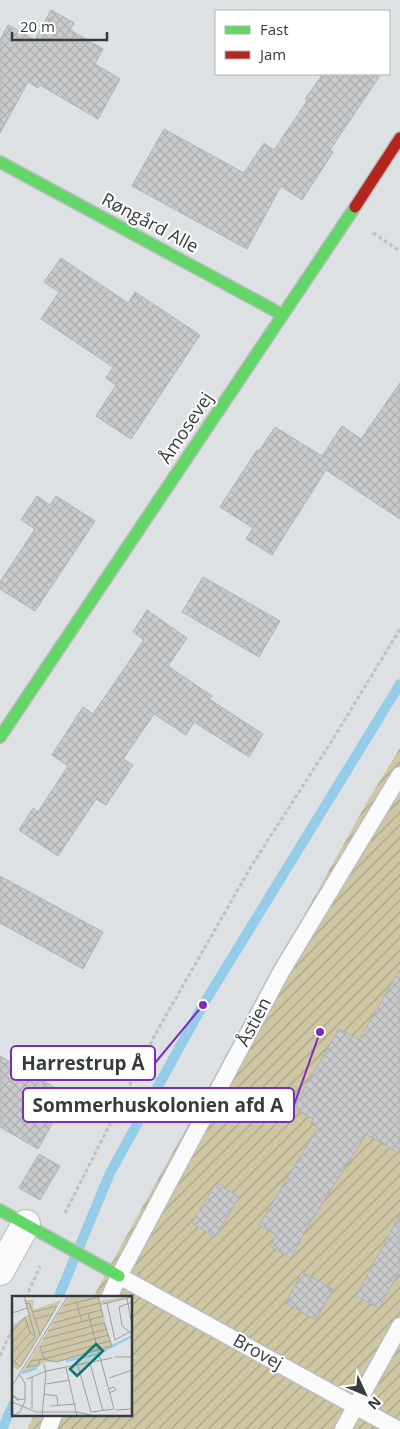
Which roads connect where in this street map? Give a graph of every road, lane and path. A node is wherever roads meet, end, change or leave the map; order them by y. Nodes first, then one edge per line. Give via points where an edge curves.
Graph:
1 (400, 138) edge
2 (0, 162) edge
3 (283, 315) junction
4 (400, 629) edge
5 (4, 721) edge
6 (400, 775) edge
7 (0, 1210) edge
8 (26, 1224) junction
9 (52, 1239) junction
10 (0, 1270) edge
11 (114, 1273) junction
12 (27, 1296) edge
13 (109, 1296) edge
14 (400, 1326) edge
15 (12, 1329) edge
16 (0, 1356) edge
17 (356, 1406) junction
18 (54, 1416) edge
19 (48, 1429) edge
20 (343, 1429) edge
21 (397, 1429) edge

1 - 3 street, Åmosevej
2 - 3 street, Røngård Alle
3 - 5 street, Åmosevej
4 - 9 path via 252,865 157,1031
6 - 11 lane, Åstien via 281,972
7 - 8 street
8 - 9 street
8 - 10 street
9 - 11 street
9 - 12 path
11 - 13 lane, Åstien
11 - 17 lane, Brovej
14 - 17 lane
15 - 16 path
17 - 20 lane
17 - 21 lane, Brovej
18 - 19 lane

